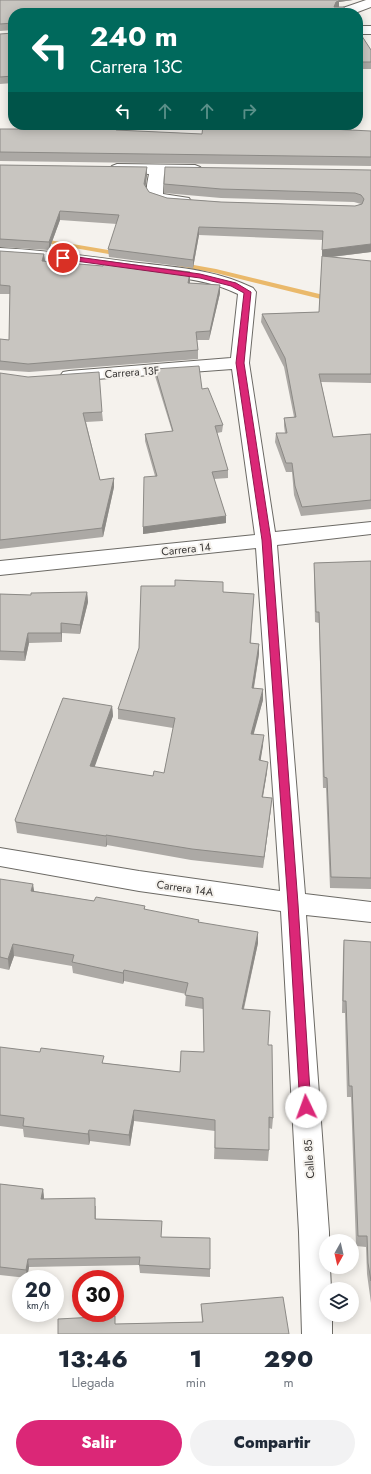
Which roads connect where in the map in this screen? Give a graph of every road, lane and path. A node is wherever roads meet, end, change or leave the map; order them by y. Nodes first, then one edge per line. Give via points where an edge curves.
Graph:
1 (371, 3) edge
2 (356, 8) edge
3 (102, 169) edge
4 (157, 170) junction
5 (212, 170) edge
6 (198, 202) edge
7 (0, 253) edge
8 (240, 363) junction
9 (52, 377) edge
10 (371, 528) edge
11 (266, 540) junction
12 (0, 568) edge
13 (0, 857) edge
14 (293, 904) junction
15 (371, 912) edge
16 (317, 1334) edge

1 - 2 street
3 - 4 street
4 - 5 street
4 - 6 street via 154,192 156,196 167,200
7 - 8 street, Calle 85 via 48,256 200,276 233,284 247,292
8 - 9 street, Carrera 13F
8 - 11 street, Calle 85
10 - 11 street, Carrera 14
11 - 12 street, Carrera 14
11 - 14 street, Calle 85
13 - 14 street, Carrera 14A via 88,874
14 - 15 street, Carrera 14A
14 - 16 street, Calle 85 via 314,1232

